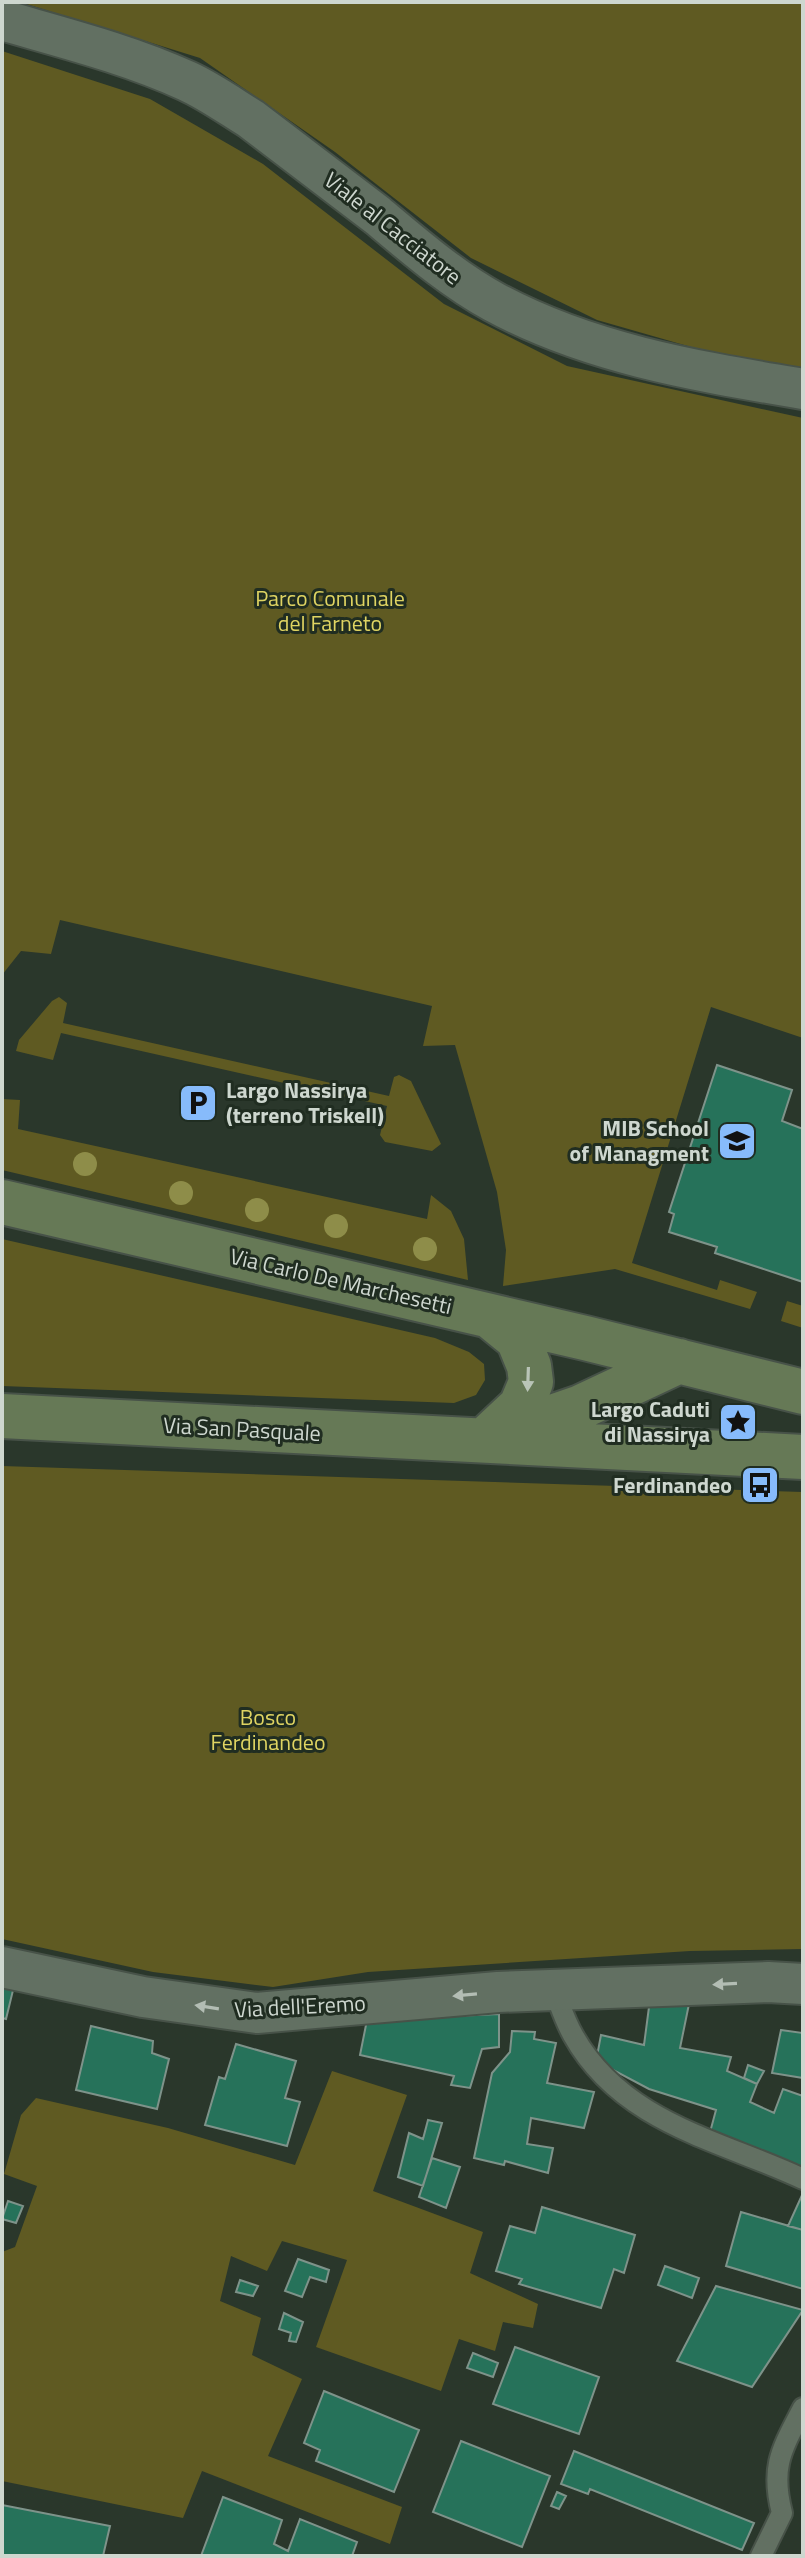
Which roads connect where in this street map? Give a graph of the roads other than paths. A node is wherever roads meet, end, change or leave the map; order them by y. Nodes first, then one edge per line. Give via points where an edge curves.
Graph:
1 (2, 20) edge
2 (803, 389) edge
3 (2, 1202) edge
4 (491, 1317) junction
5 (679, 1361) junction
6 (803, 1392) edge
7 (2, 1416) edge
8 (482, 1441) junction
9 (803, 1457) edge
10 (2, 1967) edge
11 (803, 1984) edge
12 (554, 1990) junction
13 (803, 2179) edge
14 (803, 2408) edge
15 (761, 2556) edge

1 - 2 street, Viale al Cacciatore via 132,60 219,99 437,264 525,317 588,342 683,369
3 - 4 street, Via Carlo De Marchesetti
4 - 5 street, Via Carlo De Marchesetti
4 -> 8 street via 518,1339 531,1382 521,1406
5 - 6 street, Via Carlo De Marchesetti
5 - 8 street via 581,1407
7 - 8 street, Via San Pasquale
8 - 9 street, Via San Pasquale
12 -> 10 street, Via dell'Eremo via 257,2013 143,1997
11 -> 12 street, Via dell'Eremo
12 - 13 lane via 573,2036 602,2076 625,2095 718,2147
14 - 15 lane via 779,2454 776,2489 782,2513

